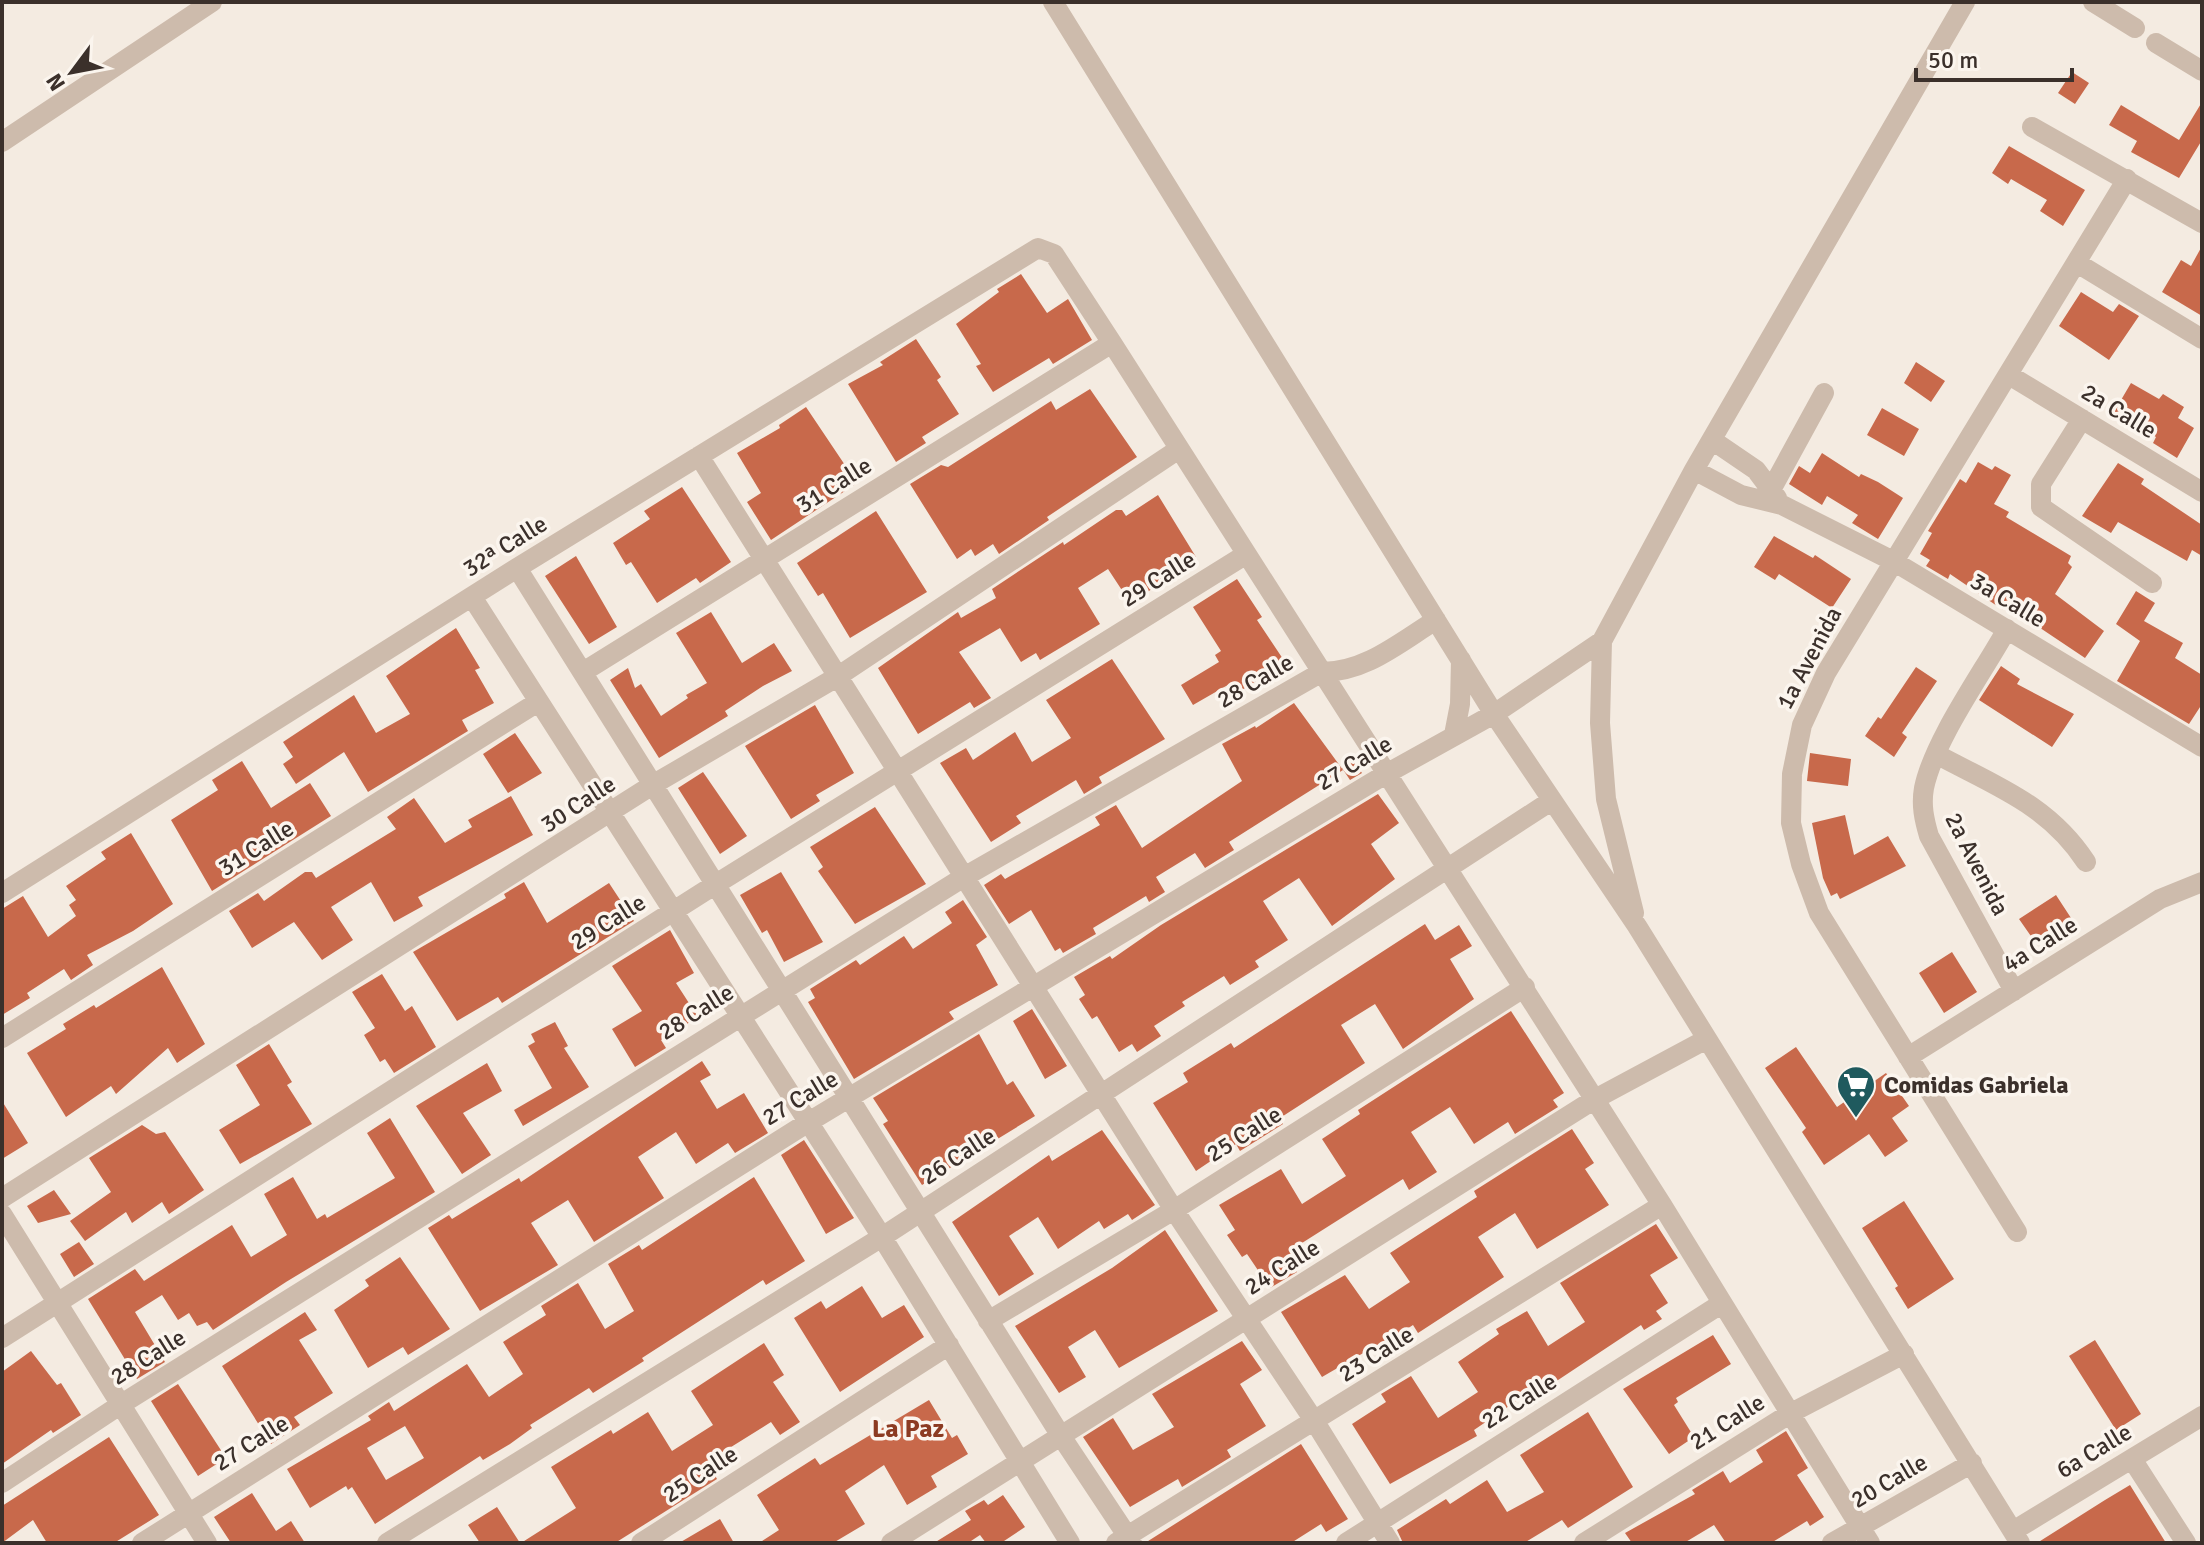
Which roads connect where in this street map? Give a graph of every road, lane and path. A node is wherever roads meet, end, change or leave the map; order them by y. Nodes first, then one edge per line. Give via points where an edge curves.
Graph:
1 (212, 2) edge
2 (1053, 2) edge
3 (1965, 2) edge
4 (2093, 2) edge
5 (2135, 28) dead end
6 (2156, 43) dead end
7 (2202, 71) edge
8 (2032, 127) dead end
9 (2, 142) edge
10 (2127, 179) junction
11 (2202, 223) edge
12 (2077, 263) junction
13 (2202, 339) edge
14 (1112, 343) junction
15 (2009, 375) junction
16 (1824, 393) dead end
17 (2082, 419) junction
18 (1712, 440) junction
19 (1179, 449) junction
20 (699, 456) junction
21 (1694, 470) junction
22 (2202, 492) edge
23 (1776, 497) junction
24 (1245, 555) junction
25 (764, 559) junction
26 (1893, 561) junction
27 (517, 568) junction
28 (2152, 583) dead end
29 (472, 597) junction
30 (1436, 620) junction
31 (2007, 629) junction
32 (1602, 641) junction
33 (1461, 660) junction
34 (583, 672) junction
35 (1322, 672) junction
36 (837, 677) junction
37 (538, 702) junction
38 (1494, 714) junction
39 (1454, 735) junction
40 (2202, 747) edge
41 (1936, 754) junction
42 (898, 770) junction
43 (1386, 774) junction
44 (654, 784) junction
45 (1551, 801) junction
46 (609, 815) junction
47 (2086, 862) dead end
48 (1448, 871) junction
49 (964, 877) junction
50 (2202, 882) edge
51 (716, 884) junction
52 (2, 893) edge
53 (671, 912) junction
54 (1637, 926) junction
55 (1034, 987) junction
56 (1525, 987) junction
57 (782, 989) junction
58 (2014, 991) junction
59 (739, 1016) junction
60 (2, 1038) edge
61 (1705, 1040) junction
62 (1908, 1057) junction
63 (1102, 1094) junction
64 (851, 1098) junction
65 (1595, 1099) junction
66 (807, 1123) junction
67 (2, 1198) edge
68 (1662, 1205) junction
69 (1174, 1210) junction
70 (920, 1212) junction
71 (2, 1214) edge
72 (2017, 1232) dead end
73 (882, 1237) junction
74 (57, 1304) junction
75 (1721, 1304) junction
76 (988, 1321) junction
77 (1245, 1321) junction
78 (2, 1338) edge
79 (949, 1345) junction
80 (1904, 1354) junction
81 (120, 1405) junction
82 (1791, 1413) junction
83 (2202, 1416) edge
84 (1315, 1422) junction
85 (1061, 1436) junction
86 (2132, 1459) junction
87 (1020, 1462) junction
88 (1972, 1463) junction
89 (2, 1483) edge
90 (188, 1513) junction
91 (1378, 1522) junction
92 (1865, 1535) edge
93 (2016, 1537) edge
94 (1125, 1541) edge
95 (142, 1543) edge
96 (207, 1543) edge
97 (387, 1543) edge
98 (641, 1543) edge
99 (891, 1543) edge
100 (1070, 1543) edge
101 (1346, 1543) edge
102 (1390, 1543) edge
103 (1584, 1543) edge
104 (1832, 1543) edge
105 (2186, 1543) edge

1 - 9 street
2 - 30 street
3 - 18 street
4 - 5 street
6 - 7 street
8 - 10 street
10 - 11 street
10 - 12 street, 1a Avenida
12 - 13 street
12 - 15 street, 1a Avenida
14 - 19 street
14 - 20 street, 32ª Calle via 1054,254 1038,248
14 - 25 street, 31 Calle
15 - 17 street, 2a Calle
15 - 26 street, 1a Avenida
16 - 23 street
17 - 22 street, 2a Calle
17 - 28 street via 2041,484 2041,507
18 - 21 street
18 - 23 street, 3a Calle via 1756,470
19 - 24 street
19 - 36 street, 30 Calle
20 - 25 street
20 - 27 street, 32ª Calle
21 - 23 street, 3a Calle via 1741,495
21 - 32 street
23 - 26 street, 3a Calle
24 - 35 street
24 - 42 street, 29 Calle
25 - 34 street, 31 Calle
25 - 36 street
26 - 31 street, 3a Calle
26 - 62 street, 1a Avenida via 1826,673 1802,725 1792,774 1791,823 1819,913
27 - 29 street, 32ª Calle
27 - 34 street
29 - 37 street
29 - 52 street, 32ª Calle
30 - 33 street
30 - 35 street, 28 Calle via 1355,668
31 - 40 street, 3a Calle
31 - 41 street, 2a Avenida
32 - 38 street, 27 Calle
32 - 54 street via 1600,723 1606,799
33 - 38 street
33 - 39 street
34 - 44 street
35 - 43 street
35 - 49 street, 28 Calle
36 - 42 street
36 - 44 street, 30 Calle
37 - 46 street
37 - 60 street, 31 Calle
38 - 39 street, 27 Calle
38 - 45 street
39 - 43 street, 27 Calle
41 - 47 street via 2036,807 2067,833
41 - 58 street, 2a Avenida via 1924,787 1922,811 1929,836
42 - 49 street
42 - 51 street, 29 Calle
43 - 48 street
43 - 55 street, 27 Calle
44 - 46 street, 30 Calle
44 - 51 street
45 - 48 street, 26 Calle
45 - 54 street
46 - 53 street
46 - 67 street, 30 Calle
48 - 56 street
48 - 63 street, 26 Calle
49 - 55 street
49 - 57 street, 28 Calle
50 - 58 street, 4a Calle via 2160,899
51 - 53 street, 29 Calle
51 - 57 street
53 - 59 street
53 - 74 street, 29 Calle
54 - 61 street
55 - 63 street
55 - 64 street, 27 Calle
56 - 65 street
56 - 69 street, 25 Calle
57 - 59 street, 28 Calle
57 - 64 street
58 - 62 street, 4a Calle
59 - 66 street
59 - 81 street, 28 Calle
61 - 65 street, 24 Calle
61 - 80 street
62 - 72 street, 1a Avenida
63 - 69 street
63 - 70 street, 26 Calle
64 - 66 street, 27 Calle
64 - 70 street
65 - 68 street
65 - 77 street, 24 Calle
66 - 73 street
66 - 90 street, 27 Calle
68 - 75 street
68 - 84 street, 23 Calle
69 - 76 street, 25 Calle
69 - 77 street
70 - 73 street, 26 Calle
70 - 76 street
71 - 74 street
73 - 79 street
73 - 97 street, 26 Calle
74 - 78 street, 29 Calle
74 - 81 street
75 - 82 street
75 - 91 street, 22 Calle
76 - 85 street
77 - 84 street
77 - 85 street, 24 Calle
79 - 87 street
79 - 98 street, 25 Calle
80 - 82 street, 21 Calle
80 - 88 street
81 - 89 street, 28 Calle
81 - 90 street
82 - 92 street
82 - 103 street, 21 Calle
83 - 86 street, 6a Calle
84 - 91 street
84 - 94 street, 23 Calle
85 - 87 street, 24 Calle
85 - 94 street
86 - 93 street, 6a Calle
86 - 105 street
87 - 99 street, 24 Calle
87 - 100 street
88 - 92 street, 20 Calle
88 - 93 street
90 - 95 street, 27 Calle
90 - 96 street
91 - 101 street, 22 Calle
91 - 102 street
92 - 104 street, 20 Calle

